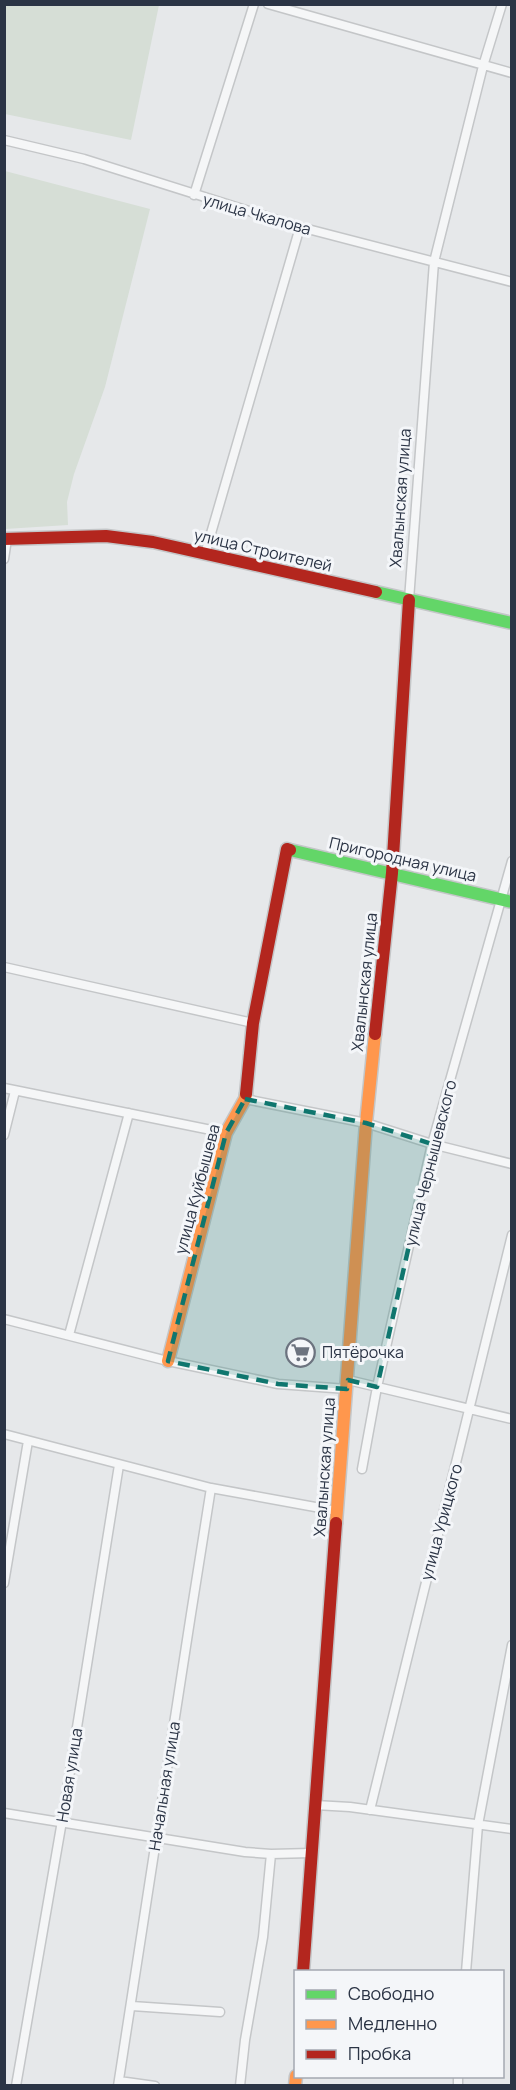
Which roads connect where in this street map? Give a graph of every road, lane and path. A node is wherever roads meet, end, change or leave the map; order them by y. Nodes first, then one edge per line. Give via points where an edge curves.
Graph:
1 (254, 4) edge
2 (268, 4) edge
3 (502, 4) edge
4 (483, 66) junction
5 (512, 73) edge
6 (4, 140) edge
7 (194, 195) junction
8 (300, 227) junction
9 (434, 262) junction
10 (512, 282) edge
11 (6, 539) edge
12 (205, 554) junction
13 (4, 559) edge
14 (409, 600) junction
15 (512, 623) edge
16 (287, 849) joint
17 (512, 861) edge
18 (392, 873) junction
19 (506, 901) edge
20 (4, 967) edge
21 (253, 1023) junction
22 (4, 1088) edge
23 (15, 1091) junction
24 (245, 1099) junction
25 (129, 1113) junction
26 (366, 1123) junction
27 (226, 1133) junction
28 (4, 1135) edge
29 (432, 1144) junction
30 (512, 1164) edge
31 (512, 1235) edge
32 (4, 1319) edge
33 (69, 1335) junction
34 (168, 1361) junction
35 (347, 1385) junction
36 (377, 1387) junction
37 (471, 1408) junction
38 (512, 1419) edge
39 (4, 1434) edge
40 (28, 1441) junction
41 (119, 1465) junction
42 (362, 1469) dead end
43 (211, 1488) junction
44 (337, 1511) junction
45 (4, 1583) edge
46 (512, 1645) edge
47 (315, 1805) junction
48 (370, 1810) junction
49 (4, 1813) edge
50 (62, 1821) junction
51 (478, 1825) junction
52 (512, 1829) edge
53 (155, 1837) junction
54 (311, 1853) junction
55 (271, 1854) junction
56 (303, 1970) edge
57 (466, 1970) edge
58 (132, 2006) junction
59 (220, 2012) dead end
60 (118, 2083) edge
61 (16, 2085) edge
62 (155, 2085) edge
63 (240, 2085) edge

1 - 7 street
2 - 4 street
3 - 4 street, Хвалынская улица
4 - 5 street
4 - 9 street, Хвалынская улица
6 - 7 street, улица Чкалова via 84,159
7 - 8 street, улица Чкалова
8 - 9 street, улица Чкалова
8 - 12 street
9 - 10 street, улица Чкалова
9 - 14 street, Хвалынская улица
11 - 12 street, улица Строителей via 106,536
11 - 13 street
12 - 14 street, улица Строителей
14 - 15 street, улица Строителей
14 - 18 street, Хвалынская улица
16 - 18 street, Пригородная улица
16 - 21 street, улица Куйбышева
17 - 19 street, улица Чернышевского
18 - 19 street, Пригородная улица
18 - 26 street, Хвалынская улица
19 - 29 street, улица Чернышевского
20 - 21 street
21 - 24 street, улица Куйбышева
22 - 23 street
23 - 25 street
23 - 28 street
24 - 26 street
24 - 27 street, улица Куйбышева
25 - 27 street
25 - 33 street
26 - 29 street
26 - 35 street, Хвалынская улица
27 - 34 street, улица Куйбышева
29 - 30 street
29 - 36 street, улица Чернышевского
31 - 37 street, улица Урицкого
32 - 33 street
33 - 34 street
34 - 35 street via 278,1384
35 - 36 street
35 - 44 street, Хвалынская улица
36 - 37 street
36 - 42 street, улица Чернышевского
37 - 38 street
37 - 48 street, улица Урицкого
39 - 40 street
40 - 41 street
40 - 45 street
41 - 43 street
41 - 50 street, Новая улица
43 - 44 street
43 - 53 street, Начальная улица
44 - 47 street, Хвалынская улица
46 - 51 street
47 - 48 street
47 - 54 street, Хвалынская улица
48 - 51 street
49 - 50 street
50 - 53 street
50 - 61 street, Новая улица
51 - 52 street
51 - 57 street
53 - 55 street
53 - 58 street, Начальная улица
54 - 55 street
54 - 56 street, Хвалынская улица
55 - 63 street
58 - 59 street
58 - 60 street, Начальная улица
60 - 62 street

